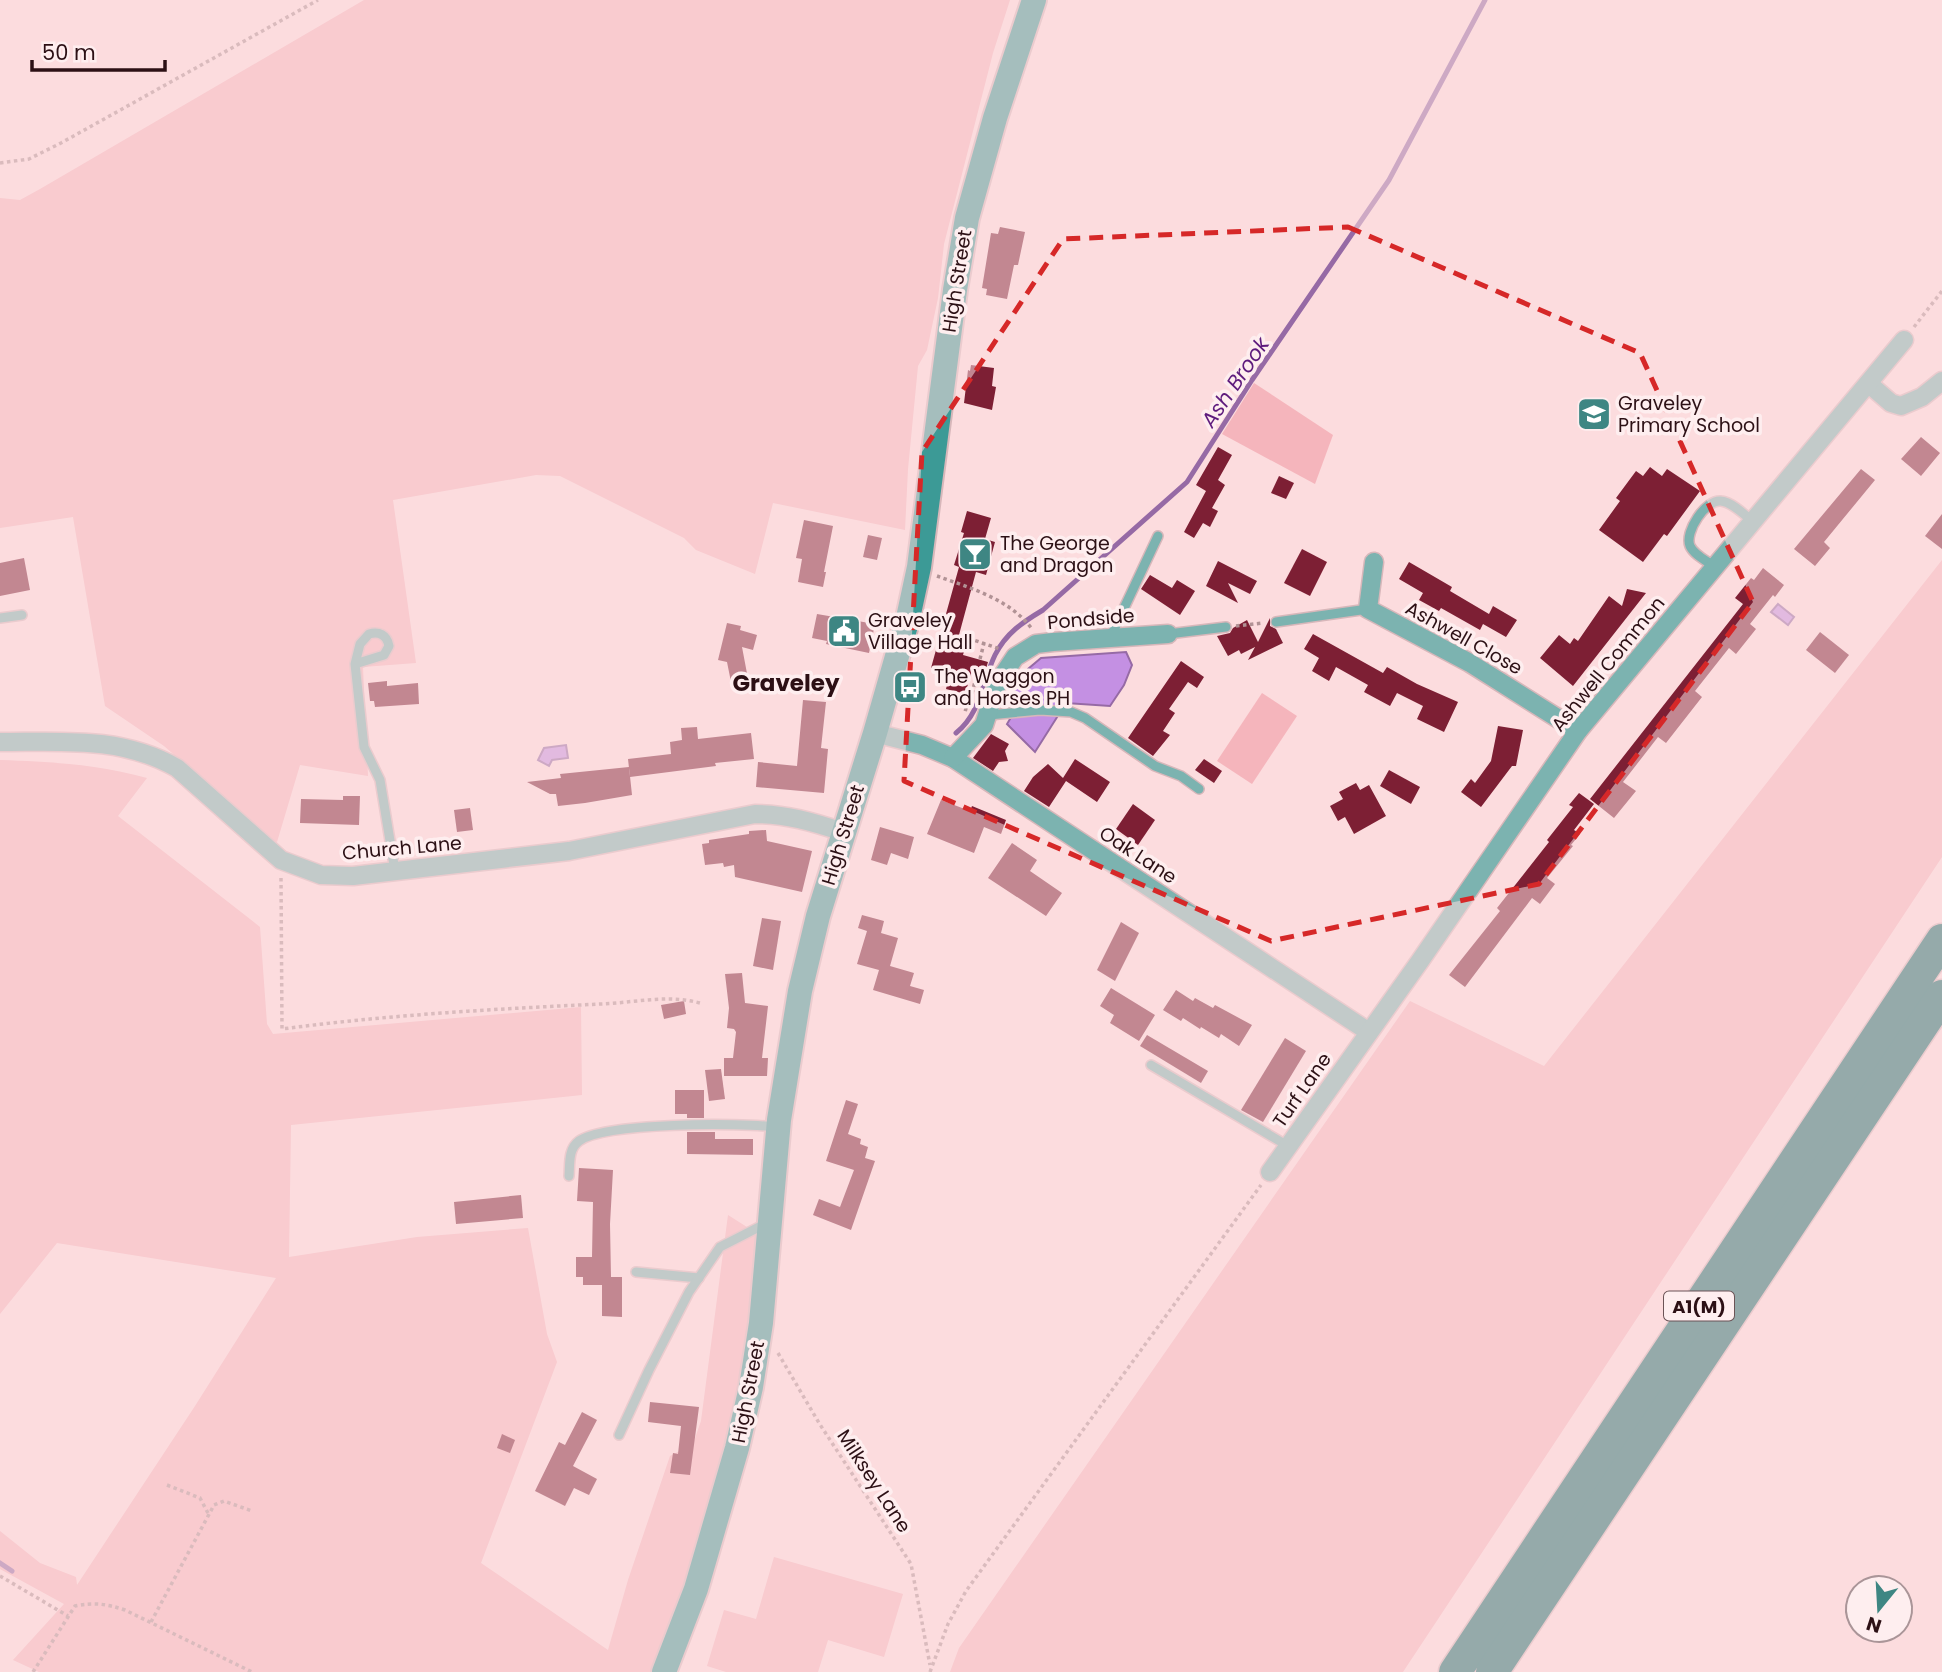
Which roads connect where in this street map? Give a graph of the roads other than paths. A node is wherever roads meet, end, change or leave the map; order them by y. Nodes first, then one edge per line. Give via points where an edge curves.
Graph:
1 (1034, 0) edge
2 (1904, 340) road end
3 (1942, 381) edge
4 (1868, 384) junction
5 (1753, 522) junction
6 (1158, 536) dead end
7 (1374, 562) dead end
8 (1715, 567) junction
9 (1368, 609) junction
10 (22, 615) dead end
11 (0, 618) edge
12 (1276, 622) road end
13 (1226, 627) road end
14 (1168, 634) joint
15 (1111, 638) junction
16 (355, 664) dead end
17 (989, 715) junction
18 (1578, 731) junction
19 (875, 733) junction
20 (0, 741) edge
21 (953, 758) junction
22 (1199, 789) dead end
23 (843, 832) junction
24 (395, 871) junction
25 (1942, 940) edge
26 (1942, 996) edge
27 (1369, 1032) junction
28 (1151, 1065) dead end
29 (778, 1128) junction
30 (1288, 1146) junction
31 (1270, 1172) road end
32 (569, 1176) dead end
33 (770, 1222) junction
34 (636, 1272) dead end
35 (699, 1278) junction
36 (619, 1435) dead end
37 (664, 1672) edge
38 (1455, 1672) edge
39 (1492, 1672) edge

1 - 19 main road, High Street via 967,218 919,567
2 - 4 street, Ashwell Common
3 - 4 street via 1901,406
4 - 5 street, Ashwell Common
5 - 8 street, Ashwell Common
5 - 8 lane via 1728,502 1707,505 1689,540 1692,550
6 - 15 lane
7 - 9 street
8 - 18 street, Ashwell Common
9 - 12 lane
9 - 18 street, Ashwell Close via 1470,663
10 - 11 lane
13 - 14 lane
14 - 15 street, Pondside
15 - 17 street, Pondside via 1036,645 1020,653 996,684
16 - 24 lane via 364,747 380,780
17 - 21 street, Pondside
17 - 22 lane via 1071,712
18 - 27 street, Ashwell Common
19 - 21 street, Oak Lane
19 - 23 main road, High Street
20 - 24 street, Church Lane via 104,743 157,756 177,768 281,860 321,875
21 - 27 street, Oak Lane
23 - 24 street, Church Lane via 802,818 755,814 569,851
23 - 29 main road, High Street via 800,991
25 - 38 highway, A1(M)
26 - 39 highway, A1(M)
27 - 30 street, Turf Lane
28 - 30 lane
29 - 32 lane via 741,1124 608,1131 579,1142 570,1152
29 - 33 main road, High Street
30 - 31 street, Turf Lane
33 - 35 lane via 720,1247
33 - 37 main road, High Street via 761,1323 737,1448 696,1589
34 - 35 lane
35 - 36 lane

